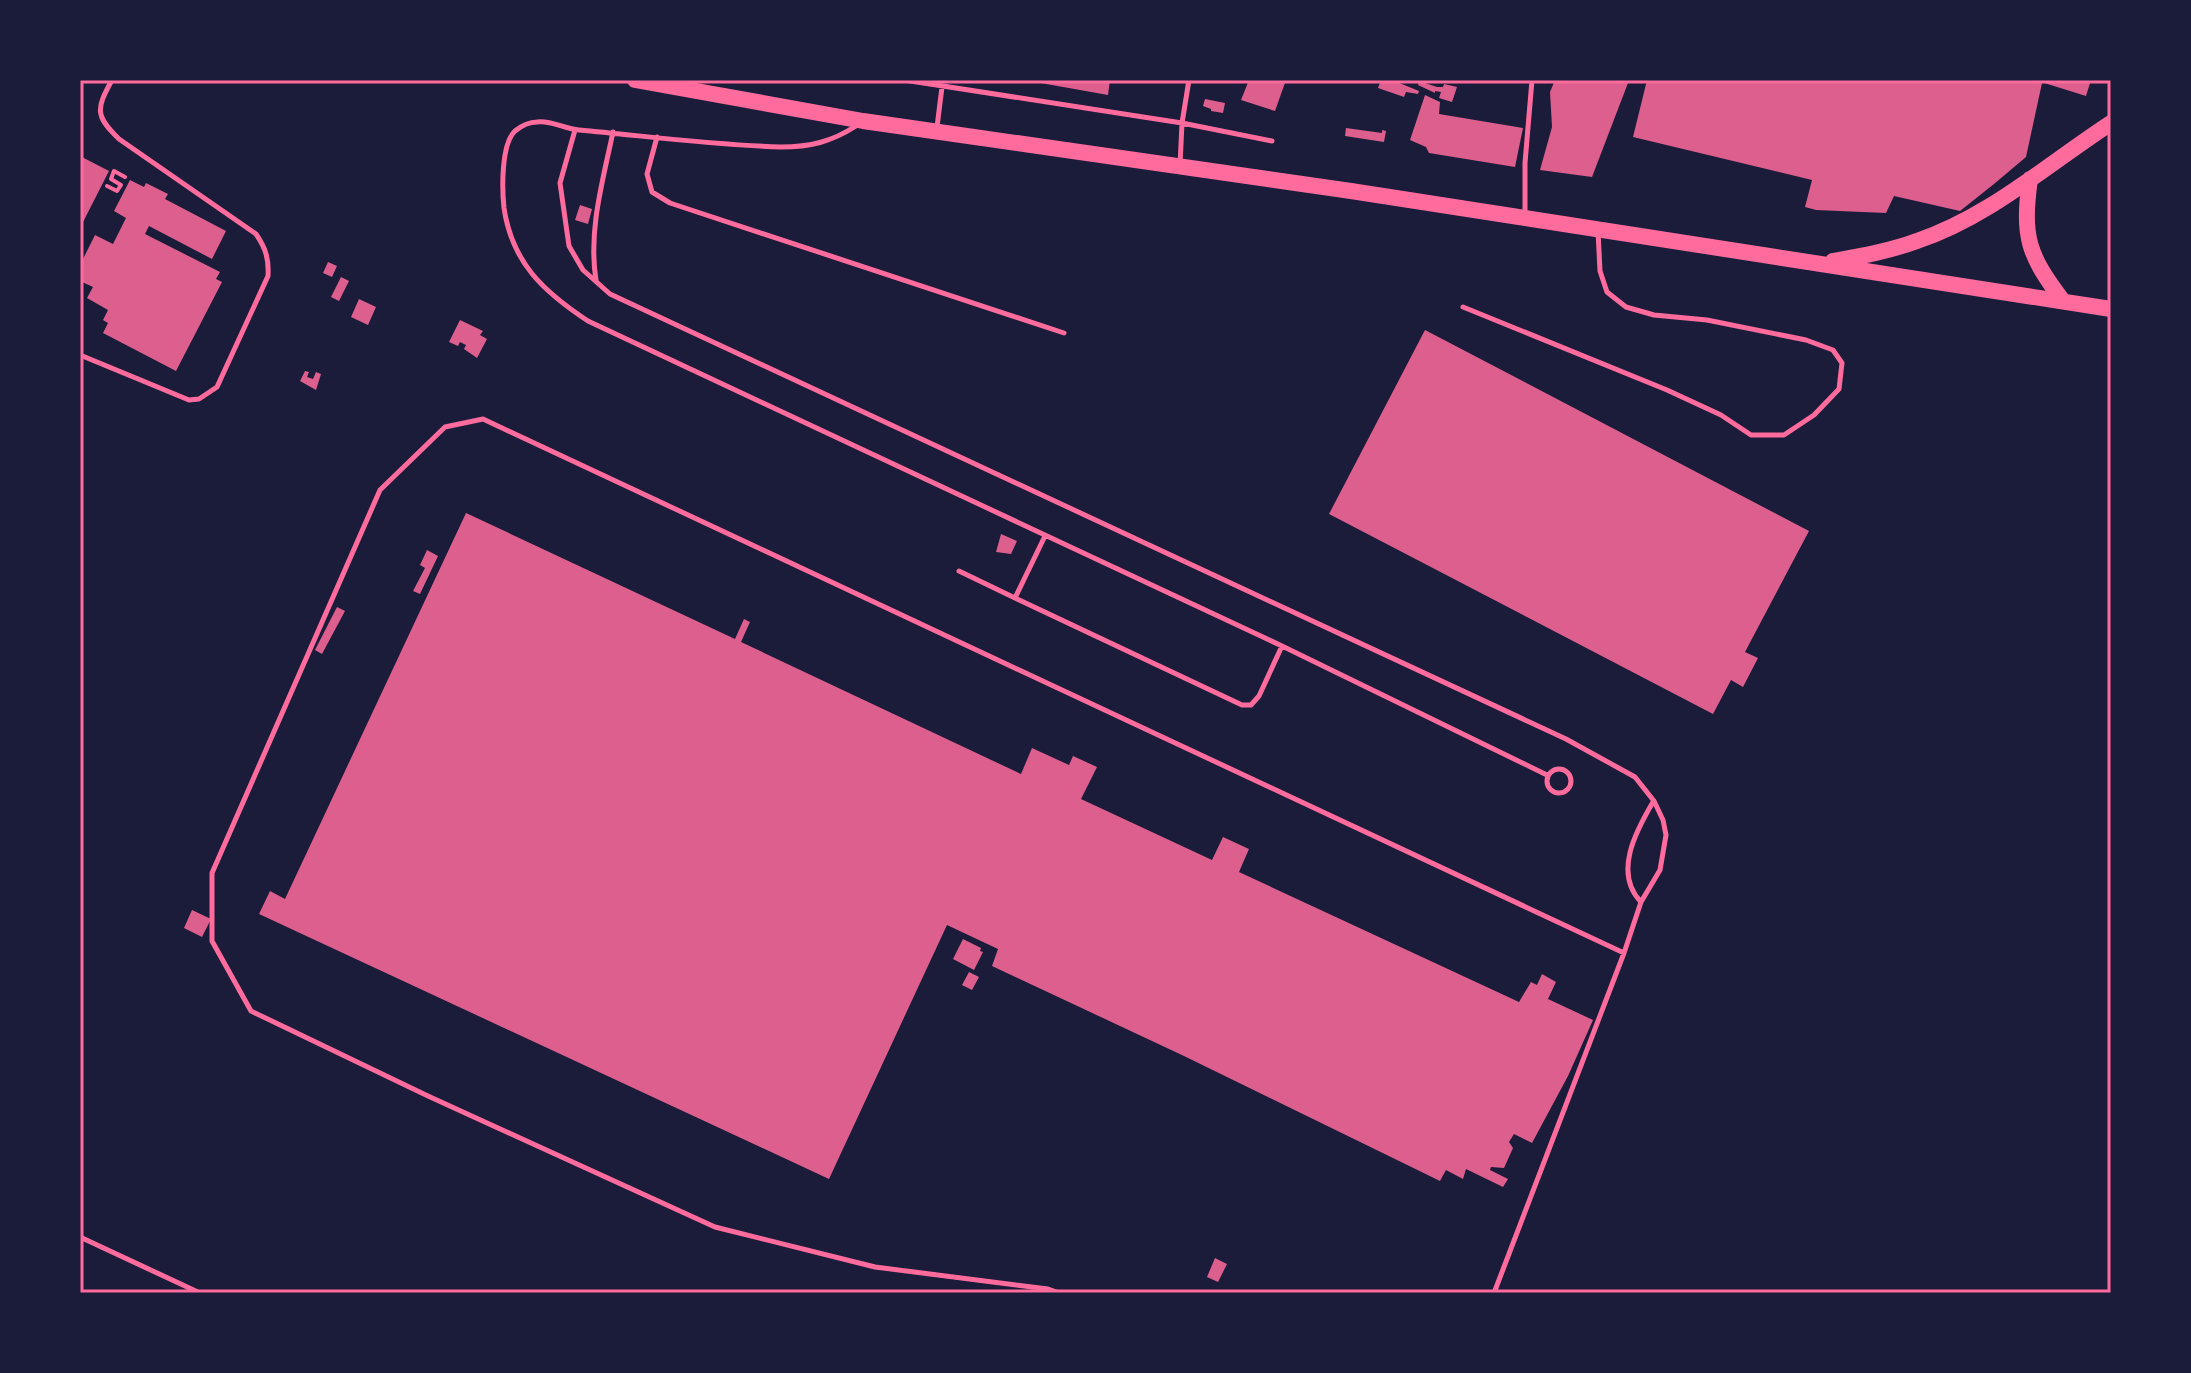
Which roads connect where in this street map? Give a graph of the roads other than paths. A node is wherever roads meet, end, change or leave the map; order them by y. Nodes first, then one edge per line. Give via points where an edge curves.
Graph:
1 (112, 80) edge
2 (635, 80) edge
3 (904, 80) edge
4 (1189, 80) edge
5 (1532, 80) edge
6 (942, 87) junction
7 (863, 121) junction
8 (1182, 123) junction
9 (2111, 123) edge
10 (575, 130) junction
11 (613, 132) junction
12 (936, 132) junction
13 (657, 137) junction
14 (1272, 141) dead end
15 (1180, 166) junction
16 (2030, 179) junction
17 (1525, 218) junction
18 (1598, 230) junction
19 (1821, 264) junction
20 (597, 282) junction
21 (2063, 301) junction
22 (1463, 307) dead end
23 (2111, 309) edge
24 (1064, 333) dead end
25 (80, 355) edge
26 (1045, 536) junction
27 (959, 571) dead end
28 (1015, 598) junction
29 (1282, 646) junction
30 (1547, 775) junction
31 (1654, 801) junction
32 (1641, 902) junction
33 (1624, 953) junction
34 (80, 1237) edge
35 (200, 1293) edge
36 (1059, 1293) edge
37 (1494, 1293) edge

1 - 25 lane via 100,101 104,125 256,234 266,248 268,276 217,387 199,399 189,400
2 - 7 main road
3 - 6 lane
4 - 8 lane
5 - 17 lane
6 - 8 lane
6 - 12 lane
7 - 12 main road
7 - 13 lane via 831,141 806,147
8 - 14 lane
8 - 15 lane
9 - 16 main road
10 - 11 lane
10 - 20 lane via 560,183 564,219 569,246
10 - 26 lane via 540,121 527,124 509,139 504,155 510,236 540,285 588,321 634,345
11 - 13 lane
11 - 20 lane via 595,218
12 - 15 main road
13 - 24 lane via 647,174 652,192 670,203
15 - 17 main road
16 - 19 main road via 1918,241
16 - 21 main road via 2030,245
17 - 18 main road
18 - 19 main road
18 - 22 lane via 1607,292 1626,307 1806,340 1833,350 1842,363 1839,389 1784,435 1751,435 1667,390
19 - 21 main road
20 - 31 lane via 635,307 1566,739 1635,777
21 - 23 main road
26 - 28 lane
26 - 29 lane
27 - 28 lane
28 - 29 lane via 1242,705 1251,705 1259,696
29 - 30 lane
30 - 30 lane via 1552,790 1569,787 1565,771
31 - 32 lane via 1666,835 1664,855
31 - 32 lane via 1640,825 1627,872 1628,885
32 - 33 lane
33 - 36 lane via 483,419 445,427 380,490 212,873 212,941 251,1011 715,1227 875,1267
33 - 37 lane
34 - 35 lane

